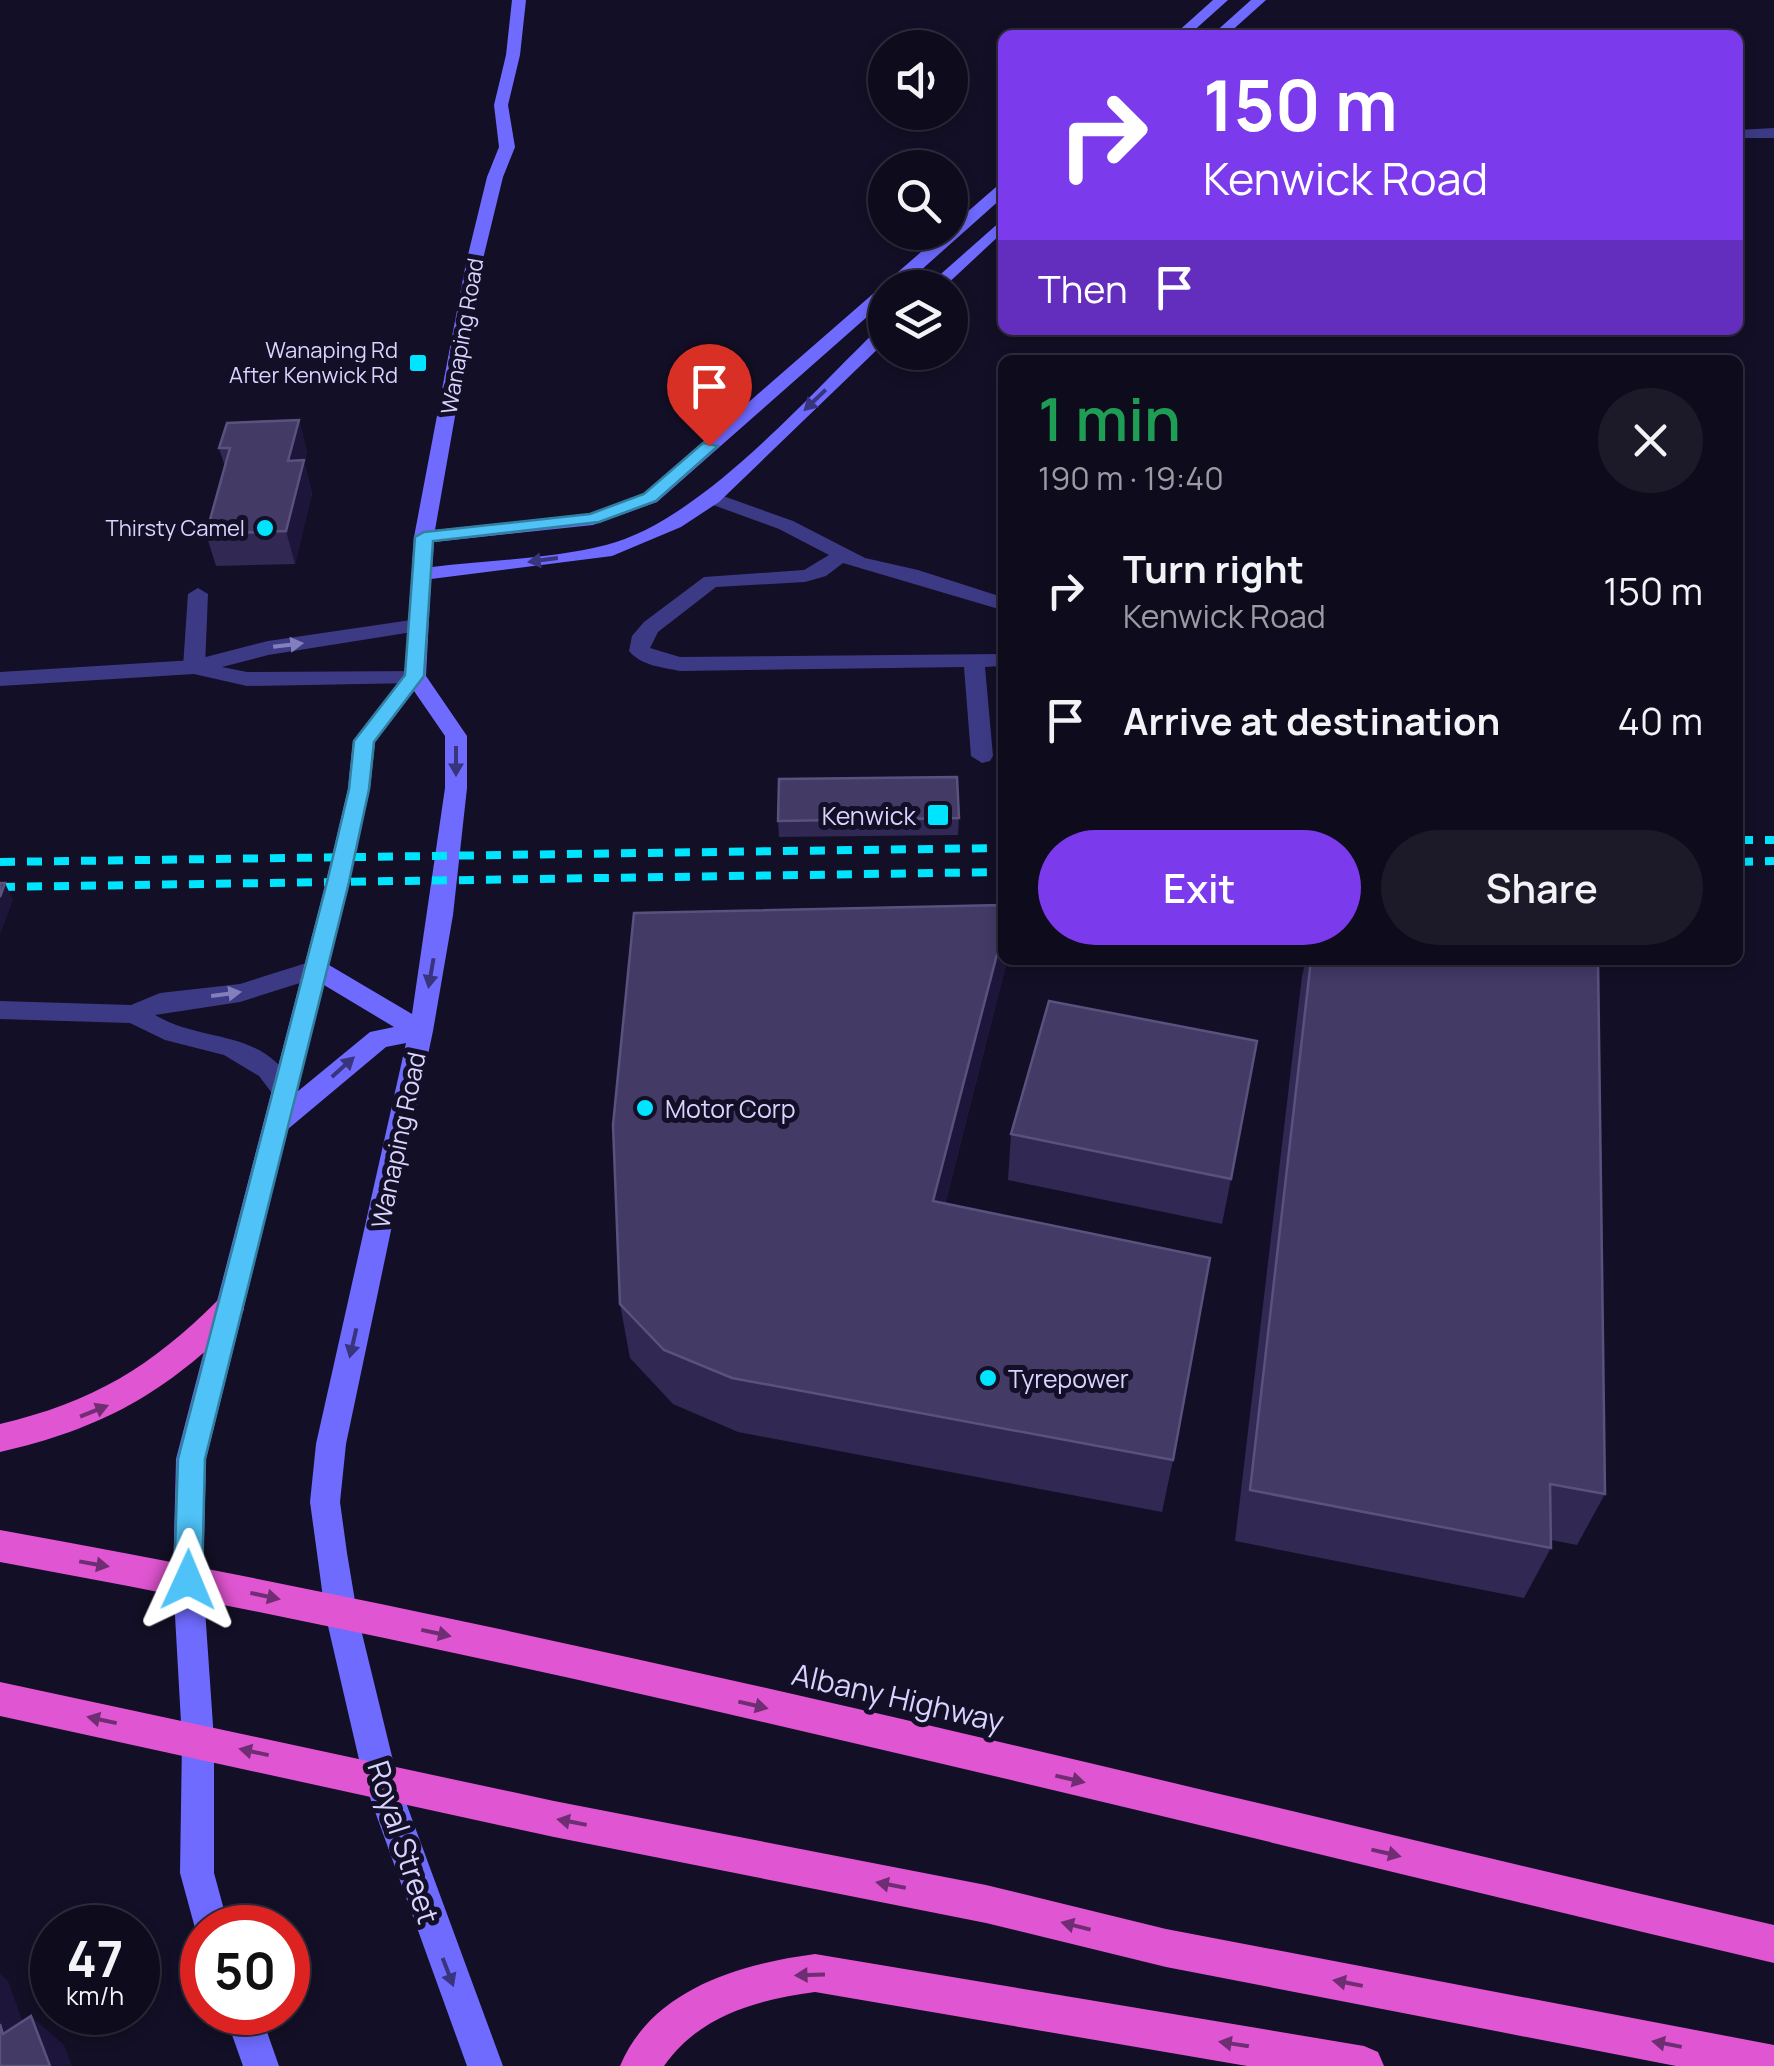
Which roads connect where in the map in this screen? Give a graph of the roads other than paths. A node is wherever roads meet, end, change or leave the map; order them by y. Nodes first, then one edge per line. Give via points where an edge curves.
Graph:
1 (519, 0) edge
2 (1222, 0) edge
3 (1259, 0) edge
4 (1187, 30) edge
5 (1225, 30) edge
6 (1743, 134) edge
7 (1774, 134) edge
8 (998, 194) edge
9 (998, 229) edge
10 (911, 270) edge
11 (953, 270) edge
12 (868, 307) edge
13 (868, 348) edge
14 (712, 498) junction
15 (424, 537) junction
16 (842, 556) junction
17 (419, 575) junction
18 (198, 594) dead end
19 (998, 603) edge
20 (418, 625) junction
21 (998, 660) edge
22 (974, 661) junction
23 (194, 667) junction
24 (415, 676) junction
25 (0, 679) edge
26 (982, 756) dead end
27 (316, 969) junction
28 (0, 1010) edge
29 (134, 1014) junction
30 (421, 1030) junction
31 (284, 1090) junction
32 (276, 1124) junction
33 (229, 1310) junction
34 (0, 1438) edge
35 (0, 1546) edge
36 (188, 1580) junction
37 (341, 1612) junction
38 (0, 1699) edge
39 (198, 1740) junction
40 (381, 1781) junction
41 (205, 1905) edge
42 (1774, 1944) edge
43 (251, 2035) edge
44 (1758, 2064) edge
45 (262, 2066) edge
46 (485, 2066) edge
47 (640, 2066) edge
48 (1364, 2066) edge

1 - 15 main road, Wanaping Road via 501,106 508,147 474,263
2 - 4 main road
3 - 5 main road
6 - 7 street
8 - 10 main road
9 - 11 main road
12 - 15 main road via 650,498 593,519
13 -> 14 main road
14 - 16 street via 786,525
14 -> 17 main road via 612,550
15 - 17 main road, Wanaping Road
16 - 19 street
16 - 22 street via 805,576 711,581 651,626 639,650 680,664
17 - 20 main road, Wanaping Road
18 - 23 street
23 -> 20 street via 268,648
20 - 24 main road, Wanaping Road
21 - 22 street
22 - 26 street
23 - 24 street via 247,679
23 - 25 street
24 - 27 main road via 364,741
24 -> 30 main road, Wanaping Road via 456,736 441,915
29 -> 27 street via 160,1002 240,993
27 - 30 main road
27 - 31 main road
28 - 29 street
29 - 31 street via 157,1029 234,1047 270,1070
32 -> 30 main road via 379,1039
30 -> 37 main road, Wanaping Road via 326,1468
31 - 32 main road
32 - 33 main road
34 -> 33 highway via 82,1416 140,1389
33 - 36 main road via 191,1459
35 -> 36 highway, Albany Highway
36 -> 37 highway, Albany Highway
36 - 39 main road
37 - 40 main road, Royal Street
37 -> 42 highway, Albany Highway
39 -> 38 highway
40 -> 39 highway
39 - 41 main road via 196,1873
44 -> 40 highway via 1166,1948 986,1904
40 -> 46 main road, Royal Street
43 - 45 main road
48 -> 47 highway via 816,1973 777,1977 711,1998 683,2015

